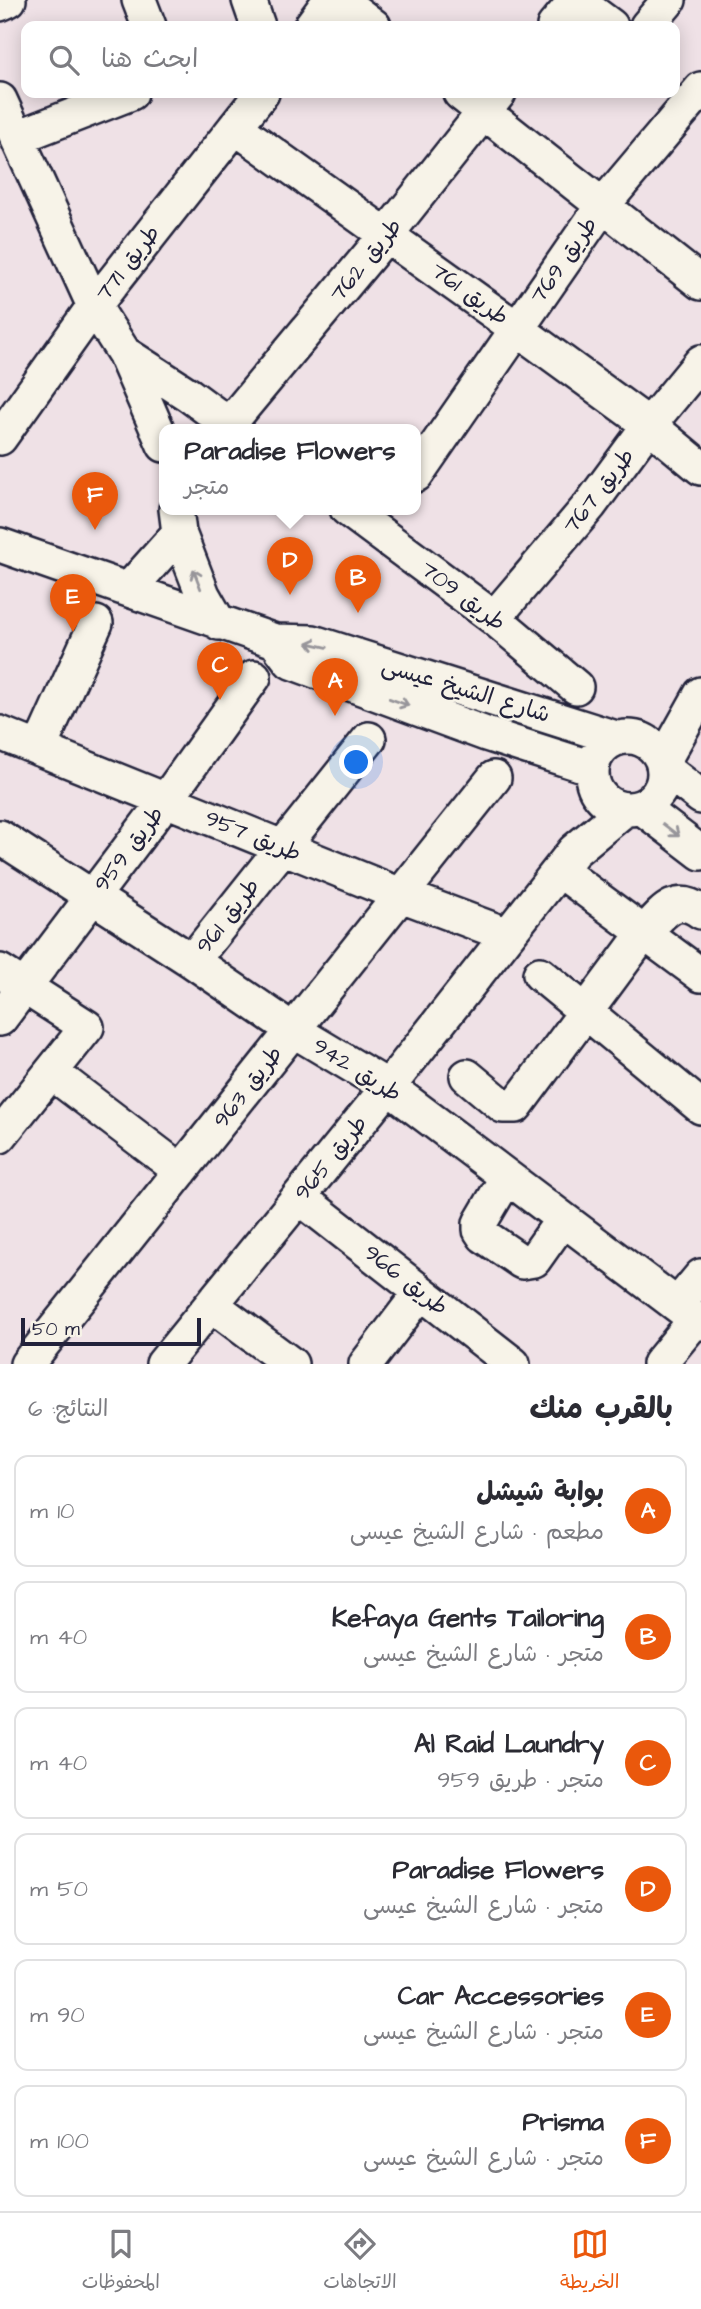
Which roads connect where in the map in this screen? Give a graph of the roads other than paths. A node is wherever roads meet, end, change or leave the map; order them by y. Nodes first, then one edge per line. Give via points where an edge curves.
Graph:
1 (9, 0) edge
2 (139, 0) edge
3 (249, 0) edge
4 (330, 0) edge
5 (340, 0) edge
6 (576, 0) edge
7 (669, 0) edge
8 (0, 4) edge
9 (147, 21) edge
10 (256, 21) edge
11 (315, 21) edge
12 (367, 21) edge
13 (558, 21) edge
14 (604, 21) edge
15 (651, 21) edge
16 (693, 90) edge
17 (118, 98) edge
18 (258, 98) edge
19 (481, 99) edge
20 (0, 100) edge
21 (235, 127) junction
22 (18, 137) junction
23 (603, 205) junction
24 (387, 234) junction
25 (701, 283) edge
26 (94, 306) junction
27 (516, 328) junction
28 (124, 353) junction
29 (701, 362) edge
30 (228, 424) edge
31 (234, 424) edge
32 (649, 425) junction
33 (159, 434) edge
34 (0, 438) edge
35 (421, 468) edge
36 (701, 468) edge
37 (368, 515) edge
38 (385, 520) edge
39 (178, 521) edge
40 (0, 545) edge
41 (129, 589) junction
42 (494, 618) junction
43 (96, 623) dead end
44 (219, 623) junction
45 (275, 641) junction
46 (254, 677) dead end
47 (576, 687) dead end
48 (701, 694) edge
49 (0, 733) edge
50 (628, 738) junction
51 (369, 739) dead end
52 (38, 749) junction
53 (664, 765) junction
54 (494, 778) dead end
55 (593, 779) junction
56 (701, 797) edge
57 (165, 801) junction
58 (633, 808) junction
59 (0, 837) edge
60 (282, 847) junction
61 (701, 853) edge
62 (567, 860) junction
63 (401, 895) junction
64 (93, 897) junction
65 (701, 912) edge
66 (644, 933) junction
67 (508, 935) junction
68 (192, 961) junction
69 (540, 974) dead end
70 (701, 975) edge
71 (13, 979) edge
72 (585, 1012) junction
73 (0, 1019) edge
74 (293, 1030) junction
75 (51, 1072) junction
76 (467, 1076) dead end
77 (388, 1087) junction
78 (701, 1107) edge
79 (0, 1136) edge
80 (181, 1171) junction
81 (507, 1177) junction
82 (299, 1197) junction
83 (563, 1219) junction
84 (701, 1276) edge
85 (421, 1292) junction
86 (212, 1304) junction
87 (691, 1316) edge
88 (478, 1353) edge
89 (27, 1364) edge
90 (163, 1364) edge
91 (291, 1364) edge
92 (366, 1364) edge
93 (513, 1364) edge
94 (659, 1364) edge

1 - 8 street
2 - 9 street
3 - 10 street
4 - 11 street
5 - 12 street
6 - 13 street
6 - 14 street
7 - 15 street
16 - 23 street, طريق 769
17 - 22 street
18 - 21 street, طريق 771
19 - 23 street
19 - 24 street, طريق 762
20 - 22 street
21 - 24 street, طريق 761
21 - 26 street, طريق 771
22 - 26 street
23 - 25 street
23 - 27 street, طريق 769
24 - 27 street, طريق 761
24 - 31 street, طريق 762
26 - 28 street
26 - 34 street, طريق 771
27 - 32 street, طريق 761
27 - 35 street, طريق 769
28 - 30 street
28 - 33 street
29 - 32 street, طريق 767
32 - 36 street, طريق 761
32 - 42 street, طريق 767 via 590,505
37 - 38 street, طريق 709
38 - 42 street, طريق 709
39 - 41 street
44 -> 39 street via 203,595
40 - 41 street, شارع الشيخ عيسى
41 - 44 street, شارع الشيخ عيسى
42 - 47 street, طريق 709
43 - 52 street
44 - 45 street, شارع الشيخ عيسى
50 -> 45 street, شارع الشيخ عيسى via 313,642
45 -> 55 street, شارع الشيخ عيسى via 291,662
46 - 57 street, طريق 959
48 - 50 street
48 - 53 street
49 - 52 street, طريق 957
50 - 53 street via 650,743
50 - 55 street via 600,750
51 - 60 street, طريق 961
52 - 57 street, طريق 957
53 - 56 street
53 - 58 street via 660,792 652,801
54 - 63 street, طريق 963
55 - 58 street via 602,799 613,806
55 - 62 street, طريق 965
57 - 60 street, طريق 957
57 - 64 street, طريق 959
58 -> 61 street
58 - 62 street, طريق 965
59 - 64 street, طريق 942
60 - 63 street, طريق 957
60 - 68 street, طريق 961
62 - 66 street
62 - 67 street, طريق 965
63 - 67 street, طريق 957
63 - 74 street, طريق 963
64 - 68 street, طريق 942
64 - 71 street, طريق 959
65 - 66 street via 678,903
66 - 70 street
66 - 72 street
67 - 77 street, طريق 965
68 - 74 street, طريق 942
69 - 72 street
71 - 73 street, طريق 959
71 - 75 street via 87,1027
72 - 76 street via 516,1105 503,1106
72 - 78 street
74 - 77 street, طريق 942
74 - 80 street, طريق 963
75 - 79 street
75 - 80 street
77 - 81 street, طريق 942
77 - 82 street, طريق 965
80 - 89 street, طريق 963
81 - 83 street, طريق 942
81 - 83 street via 480,1223 484,1236 528,1262
82 - 85 street, طريق 966
82 - 86 street, طريق 965
83 - 87 street, طريق 942
84 - 87 street
85 - 88 street, طريق 966
85 - 92 street
86 - 90 street, طريق 965
86 - 91 street
87 - 94 street
88 - 93 street, طريق 966

